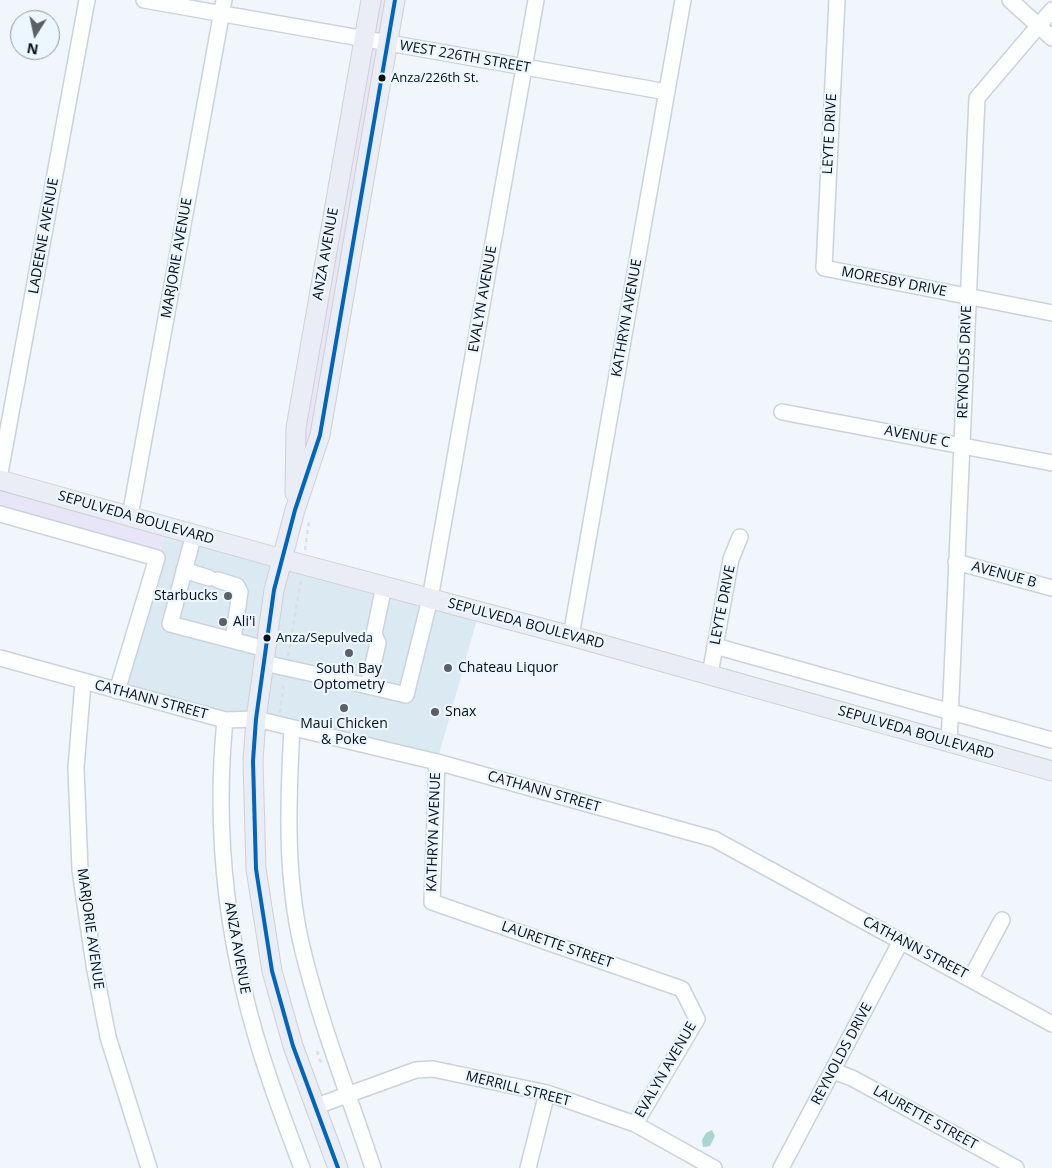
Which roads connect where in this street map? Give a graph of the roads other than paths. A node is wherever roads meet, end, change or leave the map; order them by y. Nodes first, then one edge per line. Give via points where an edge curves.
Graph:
1 (87, 0) edge
2 (144, 0) edge
3 (372, 0) edge
4 (395, 0) edge
5 (536, 0) edge
6 (683, 0) edge
7 (837, 0) edge
8 (1010, 0) edge
9 (223, 7) edge
10 (1052, 10) edge
11 (1038, 25) junction
12 (1052, 38) edge
13 (364, 39) junction
14 (387, 43) junction
15 (524, 67) junction
16 (667, 92) junction
17 (824, 268) joint
18 (968, 296) junction
19 (1052, 313) edge
20 (782, 412) dead end
21 (962, 445) junction
22 (1052, 463) edge
23 (0, 473) edge
24 (0, 480) edge
25 (295, 510) junction
26 (0, 514) edge
27 (130, 516) junction
28 (194, 534) junction
29 (740, 537) dead end
30 (282, 559) junction
31 (956, 562) junction
32 (184, 570) junction
33 (384, 586) junction
34 (1052, 588) edge
35 (430, 599) junction
36 (571, 636) junction
37 (232, 640) junction
38 (715, 646) junction
39 (265, 656) junction
40 (0, 658) edge
41 (710, 674) junction
42 (83, 682) junction
43 (368, 686) junction
44 (117, 691) junction
45 (950, 712) junction
46 (256, 719) junction
47 (225, 720) junction
48 (292, 728) junction
49 (1052, 740) edge
50 (949, 742) junction
51 (437, 762) junction
52 (1052, 771) edge
53 (432, 902) joint
54 (1002, 920) dead end
55 (902, 941) junction
56 (971, 978) junction
57 (682, 989) joint
58 (1052, 1024) edge
59 (833, 1071) junction
60 (547, 1093) junction
61 (348, 1094) junction
62 (314, 1107) junction
63 (635, 1124) junction
64 (149, 1168) edge
65 (302, 1168) edge
66 (338, 1168) edge
67 (373, 1168) edge
68 (528, 1168) edge
69 (714, 1168) edge
70 (782, 1168) edge
71 (1016, 1168) edge

1 - 23 street, LADEENE AVENUE
2 - 9 street, WEST 226TH STREET
3 - 13 main road, ANZA AVENUE
4 - 14 main road, ANZA AVENUE
5 - 15 street, EVALYN AVENUE
6 - 16 street, KATHRYN AVENUE
7 - 17 street, LEYTE DRIVE
8 - 11 street
9 - 13 street, WEST 226TH STREET
9 - 27 street, MARJORIE AVENUE
10 - 11 street, REYNOLDS DRIVE
11 - 12 street
11 - 18 street, REYNOLDS DRIVE via 977,98
13 - 14 street, WEST 226TH STREET
13 - 25 main road, ANZA AVENUE via 296,428
14 - 15 street, WEST 226TH STREET
14 - 25 main road, ANZA AVENUE via 320,436
15 - 16 street, WEST 226TH STREET
15 - 35 street, EVALYN AVENUE
16 - 36 street, KATHRYN AVENUE
17 - 18 street, MORESBY DRIVE
18 - 19 street, MORESBY DRIVE
18 - 21 street, REYNOLDS DRIVE
20 - 21 street, AVENUE C
21 - 22 street, AVENUE C
21 - 31 street, REYNOLDS DRIVE
24 - 27 main road, SEPULVEDA BOULEVARD
25 - 30 main road, ANZA AVENUE
26 - 44 street via 156,558
27 - 28 main road, SEPULVEDA BOULEVARD
28 - 30 main road, SEPULVEDA BOULEVARD
28 - 32 street
29 - 38 street, LEYTE DRIVE via 731,559
30 - 33 main road, SEPULVEDA BOULEVARD
30 - 39 main road, ANZA AVENUE via 274,590
31 - 34 street, AVENUE B
31 - 45 street, REYNOLDS DRIVE
32 - 37 street via 237,586 240,592
32 - 37 street via 170,624
33 - 35 main road, SEPULVEDA BOULEVARD
33 - 43 street via 374,634 378,643
35 - 36 main road, SEPULVEDA BOULEVARD
35 - 43 street, EVALYN AVENUE via 406,695
36 - 41 main road, SEPULVEDA BOULEVARD
37 - 39 street
38 - 41 street, LEYTE DRIVE
38 - 45 street
39 - 43 street via 286,668
39 - 46 main road, ANZA AVENUE
40 - 42 street, CATHANN STREET
41 - 50 main road, SEPULVEDA BOULEVARD
42 - 44 street, CATHANN STREET
42 - 64 street, MARJORIE AVENUE via 76,768 80,870 108,1037
44 - 47 street, CATHANN STREET
45 - 49 street
45 - 50 street, REYNOLDS DRIVE
46 - 47 street, CATHANN STREET
46 - 48 street, CATHANN STREET
46 - 62 main road, ANZA AVENUE via 252,805 263,924 272,971
47 - 65 street, ANZA AVENUE via 221,815 231,921 244,991 266,1071
48 - 51 street, CATHANN STREET
48 - 61 street via 287,803 302,946 321,1020
50 - 52 main road, SEPULVEDA BOULEVARD
51 - 53 street, KATHRYN AVENUE
51 - 55 street, CATHANN STREET via 714,839
53 - 57 street, LAURETTE STREET
54 - 56 street
55 - 56 street, CATHANN STREET
55 - 59 street, REYNOLDS DRIVE
56 - 58 street, CATHANN STREET
57 - 63 street, EVALYN AVENUE via 697,1019
59 - 70 street, REYNOLDS DRIVE
59 - 71 street, LAURETTE STREET via 852,1078
60 - 61 street, MERRILL STREET via 433,1069 416,1070
60 - 63 street, MERRILL STREET
60 - 68 street
61 - 62 street, MERRILL STREET
61 - 67 street
62 - 66 main road, ANZA AVENUE
63 - 69 street, MERRILL STREET

